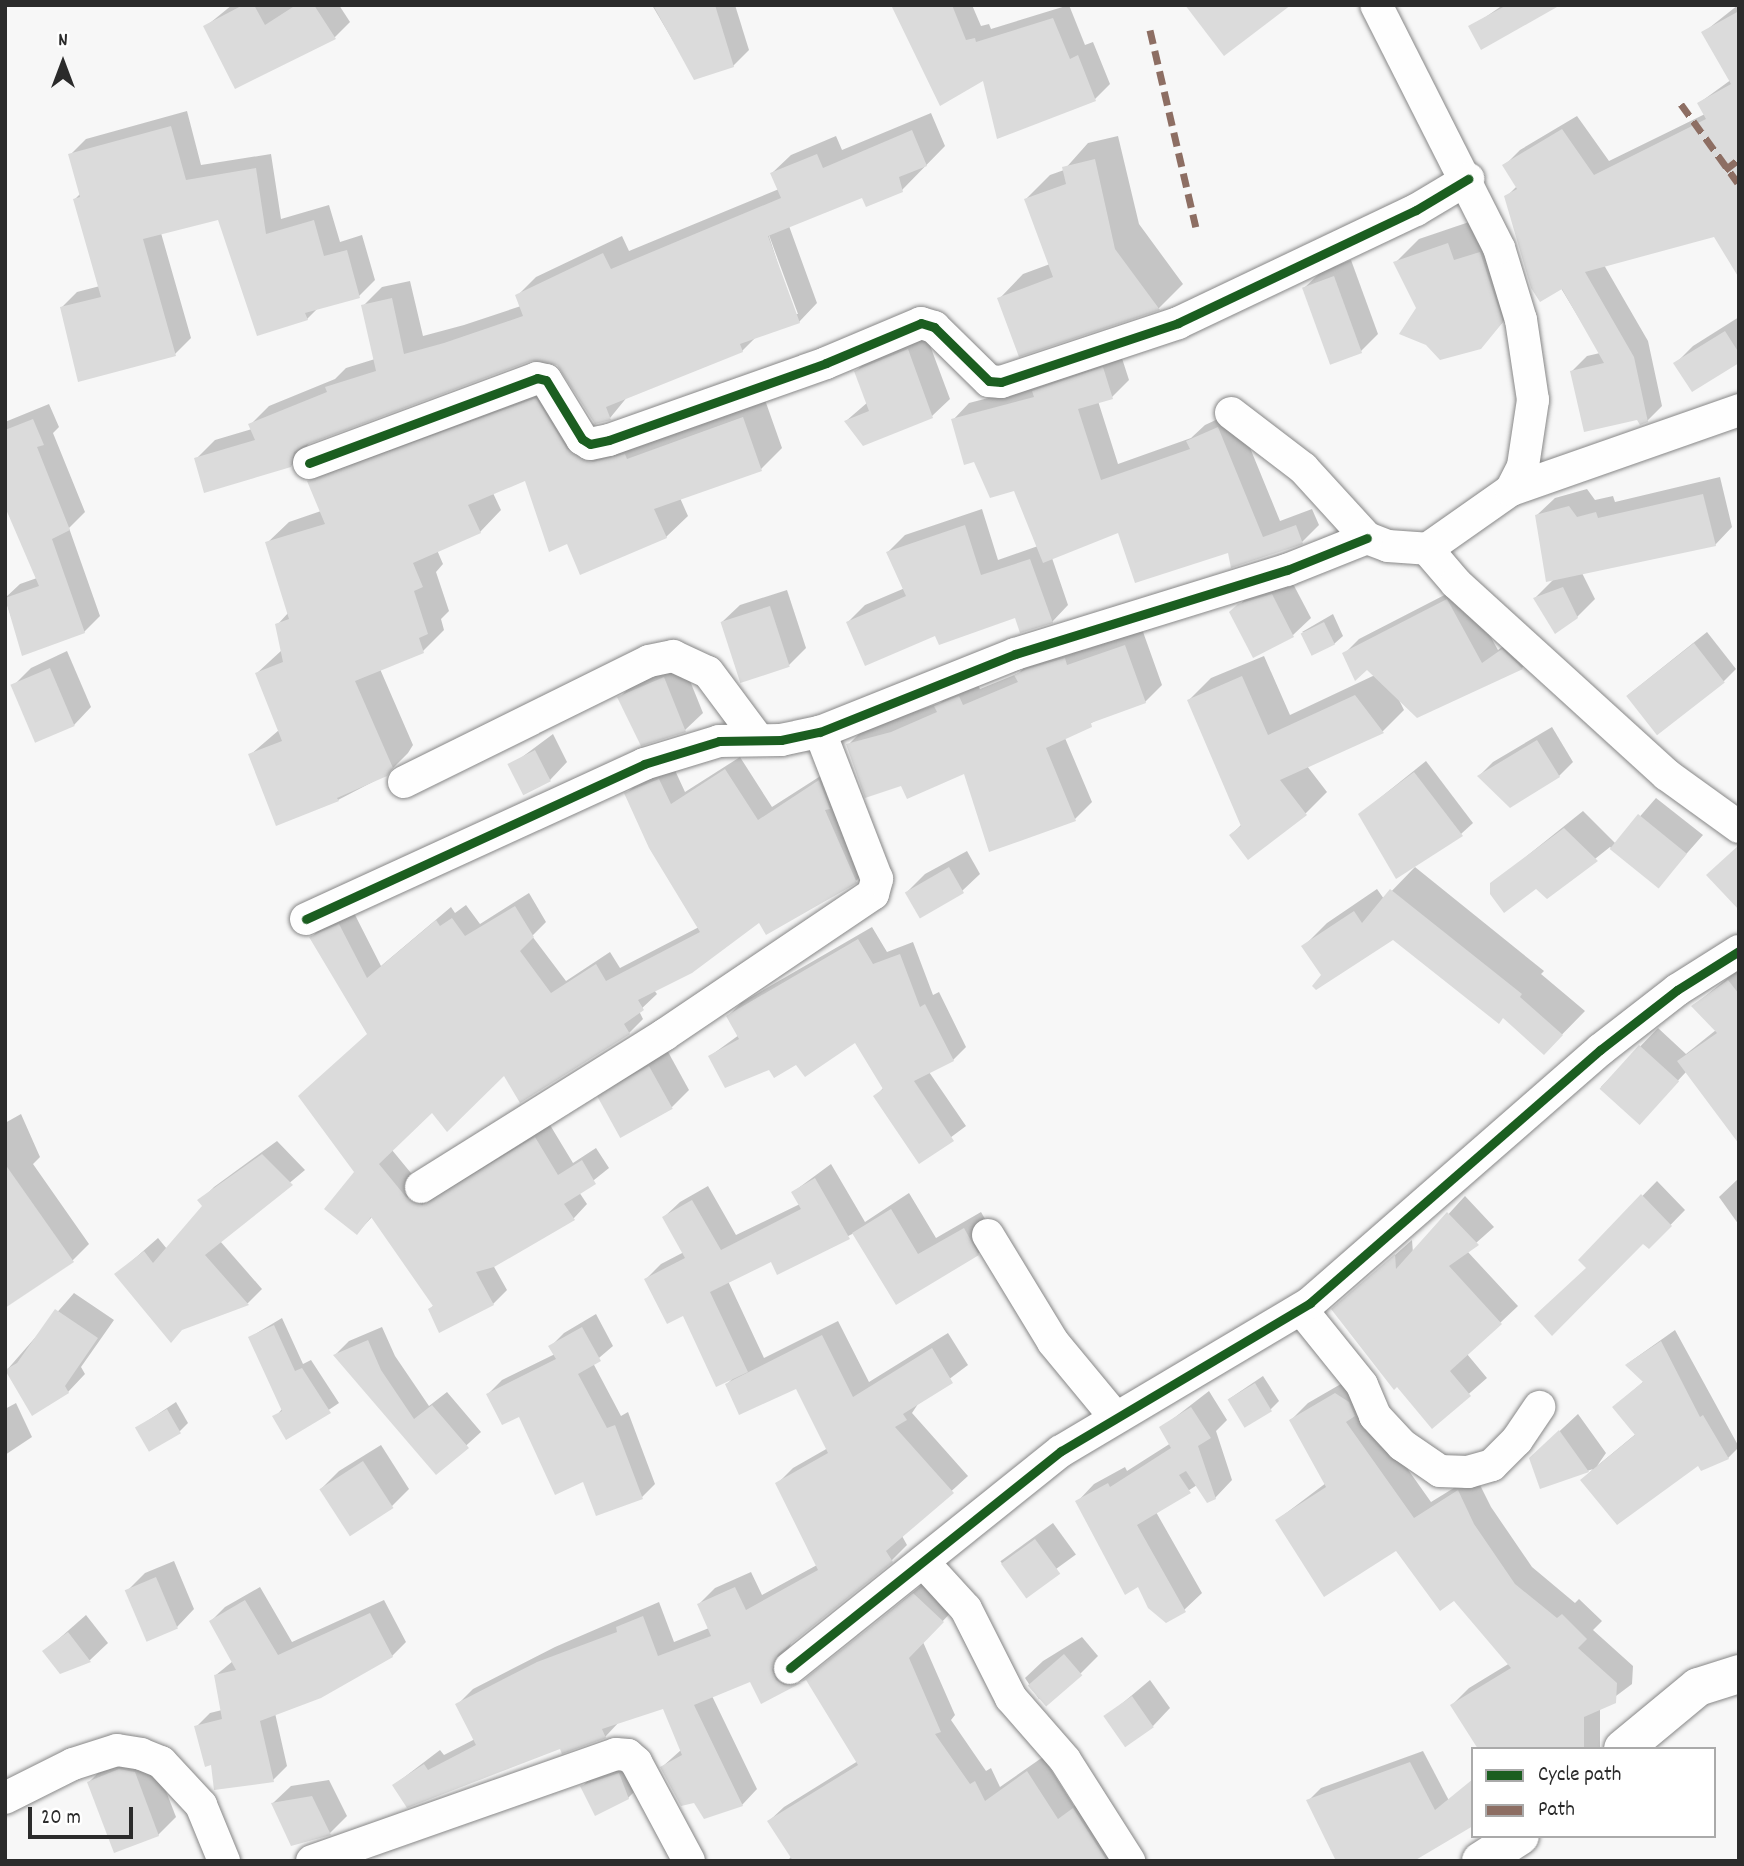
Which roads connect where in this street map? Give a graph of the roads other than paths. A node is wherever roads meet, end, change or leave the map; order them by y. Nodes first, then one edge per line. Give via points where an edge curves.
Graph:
1 (1376, 5) edge
2 (1468, 179) junction
3 (1739, 410) edge
4 (1231, 413) dead end
5 (309, 463) dead end
6 (1511, 490) junction
7 (1367, 538) junction
8 (1427, 550) junction
9 (820, 732) junction
10 (757, 738) junction
11 (404, 782) dead end
12 (1739, 827) edge
13 (306, 919) dead end
14 (1739, 951) edge
15 (421, 1187) dead end
16 (988, 1235) dead end
17 (1301, 1309) junction
18 (1539, 1407) dead end
19 (1115, 1418) junction
20 (924, 1563) junction
21 (790, 1668) dead end
22 (1739, 1674) edge
23 (1625, 1747) edge
24 (5, 1798) edge
25 (1517, 1838) edge
26 (224, 1861) edge
27 (312, 1861) edge
28 (689, 1861) edge
29 (1129, 1861) edge
30 (1481, 1861) edge

1 - 2 street
2 - 5 street via 1416,210 1178,323 1001,382 989,381 934,327 921,323 826,363 609,440 590,444 582,439 547,380 537,378
2 - 6 street via 1499,248 1521,320 1533,400 1526,457
3 - 6 street
4 - 7 street via 1303,468
6 - 8 street
7 - 8 street via 1388,546
7 - 9 street via 1287,570 1015,654
8 - 12 street via 1456,583 1667,775
9 - 10 street via 781,740
9 - 15 street via 877,879 873,894 664,1035
10 - 11 street via 708,672 673,656 638,666
10 - 13 street via 719,741 644,764
14 - 17 street via 1677,990 1600,1050
16 - 19 street via 1052,1342
17 - 18 street via 1362,1385 1375,1416 1402,1445 1440,1471 1468,1472 1492,1465 1517,1440
17 - 19 street
19 - 20 street via 1061,1451
20 - 21 street
20 - 29 street via 966,1609 1011,1698 1065,1760
22 - 23 street via 1698,1687
24 - 26 street via 73,1764 117,1750 141,1754 160,1762 201,1805
25 - 30 street
27 - 28 street via 616,1754 628,1755 636,1762

